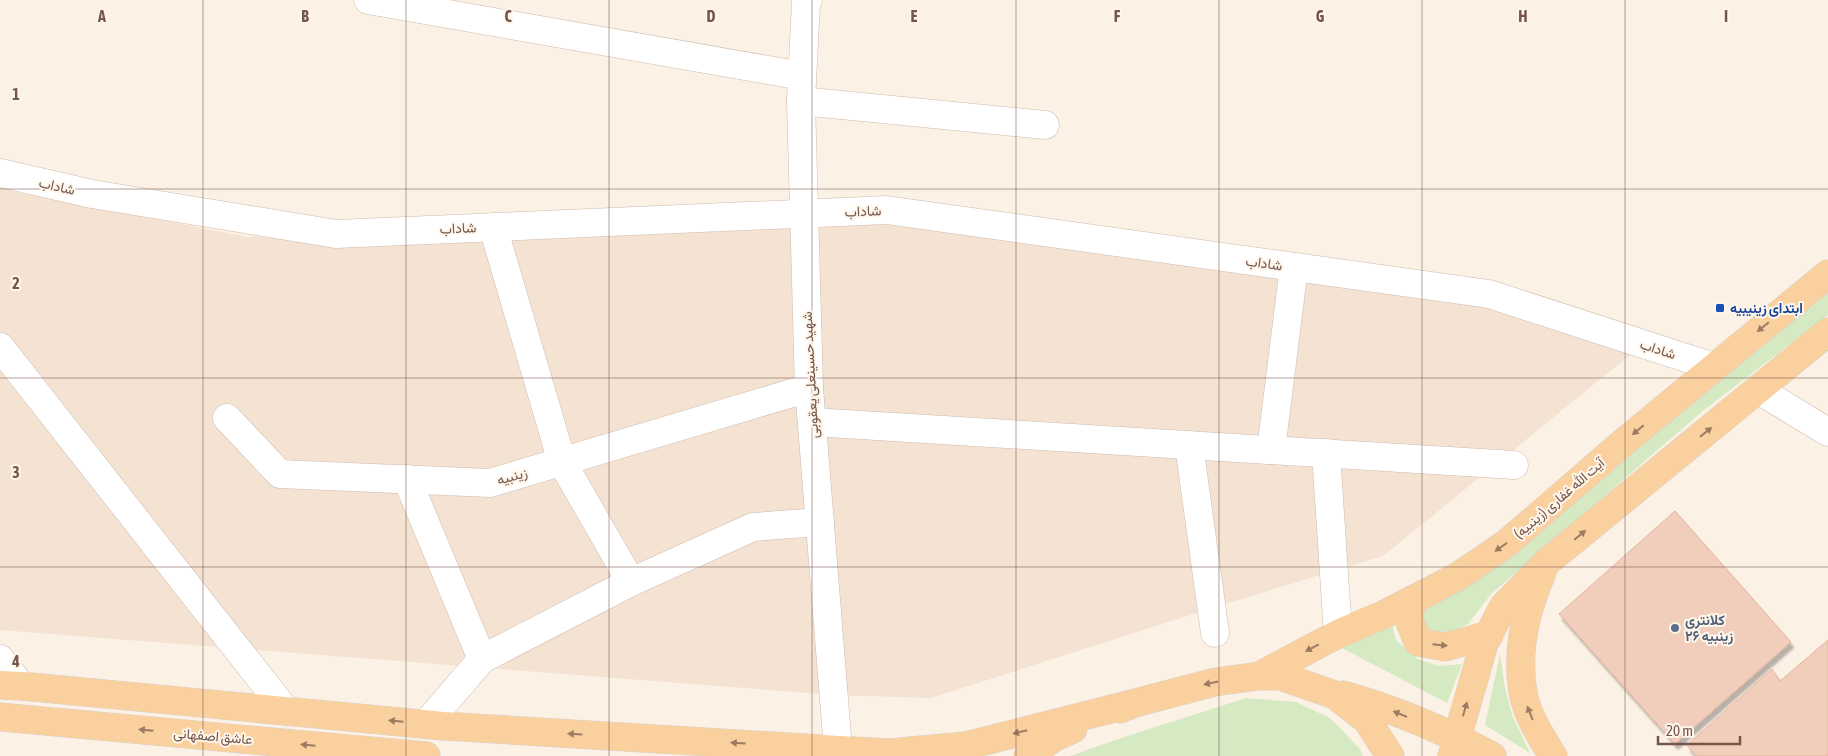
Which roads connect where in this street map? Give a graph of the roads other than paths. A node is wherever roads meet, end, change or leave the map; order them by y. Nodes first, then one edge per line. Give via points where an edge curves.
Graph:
1 (368, 0) edge
2 (808, 0) edge
3 (802, 89) junction
4 (1045, 125) dead end
5 (0, 173) edge
6 (805, 213) junction
7 (493, 227) junction
8 (1294, 267) junction
9 (1828, 274) edge
10 (1828, 332) edge
11 (0, 347) edge
12 (1714, 367) junction
13 (809, 388) junction
14 (1758, 389) junction
15 (227, 418) dead end
16 (812, 422) junction
17 (1828, 432) edge
18 (1189, 444) junction
19 (1271, 450) junction
20 (1326, 453) junction
21 (562, 462) junction
22 (1514, 465) dead end
23 (407, 479) junction
24 (820, 522) junction
25 (1547, 562) junction
26 (631, 582) junction
27 (1412, 600) junction
28 (1215, 633) dead end
29 (1338, 634) junction
30 (1489, 635) junction
31 (0, 659) edge
32 (482, 659) junction
33 (1259, 676) junction
34 (11, 686) edge
35 (1317, 687) junction
36 (1135, 703) junction
37 (286, 711) junction
38 (0, 717) edge
39 (426, 724) junction
40 (775, 746) junction
41 (1454, 747) edge
42 (838, 749) junction
43 (426, 756) edge
44 (810, 756) edge
45 (1028, 756) edge
46 (1390, 756) edge
47 (1492, 756) edge
48 (1553, 756) edge

1 - 3 street
2 - 3 street, شهید حسینعلی یعقوبی
3 - 4 street
3 - 6 street, شهید حسینعلی یعقوبی
5 - 7 street, شاداب via 92,194 336,234
6 - 7 street, شاداب
6 - 8 street, شاداب via 886,210
6 - 13 street, شهید حسینعلی یعقوبی
7 - 21 street
8 - 12 street, شاداب via 1489,294
8 - 19 street
9 -> 12 main road, آیت الله غفاری (زینبیه)
10 - 14 main road
11 - 37 street
12 -> 27 main road, آیت الله غفاری (زینبیه) via 1507,543 1457,577
13 - 16 street, شهید حسینعلی یعقوبی
13 - 21 street, زینبیه
14 - 17 street
25 -> 14 main road
15 - 23 street, زینبیه via 280,474
16 - 18 street
16 - 24 street, شهید حسینعلی یعقوبی
18 - 19 street
18 - 28 street
19 - 20 street
20 - 22 street
20 - 29 street
21 - 23 street, زینبیه via 490,483
21 - 26 street
23 - 32 street
24 - 26 street via 753,527
24 - 42 street, شهید حسینعلی یعقوبی
25 - 30 main road via 1503,607
48 -> 25 main road via 1536,730 1524,698 1521,669 1523,628
26 - 32 street
27 - 29 main road, آیت الله غفاری (زینبیه)
27 -> 30 main road via 1409,620 1418,642 1445,647
29 -> 33 main road, آیت الله غفاری (زینبیه)
41 -> 30 main road
31 - 34 street
32 - 39 street
33 - 35 main road via 1280,676
33 -> 36 main road via 1215,682
34 - 37 main road
41 -> 35 main road via 1368,702
35 - 46 main road via 1335,695 1367,720
36 -> 42 main road via 964,746 888,753
36 - 45 main road via 1055,737
39 -> 37 main road
43 -> 38 main road, عاشق اصفهانی
40 -> 39 main road
40 - 42 main road
40 - 44 main road
41 - 47 main road

